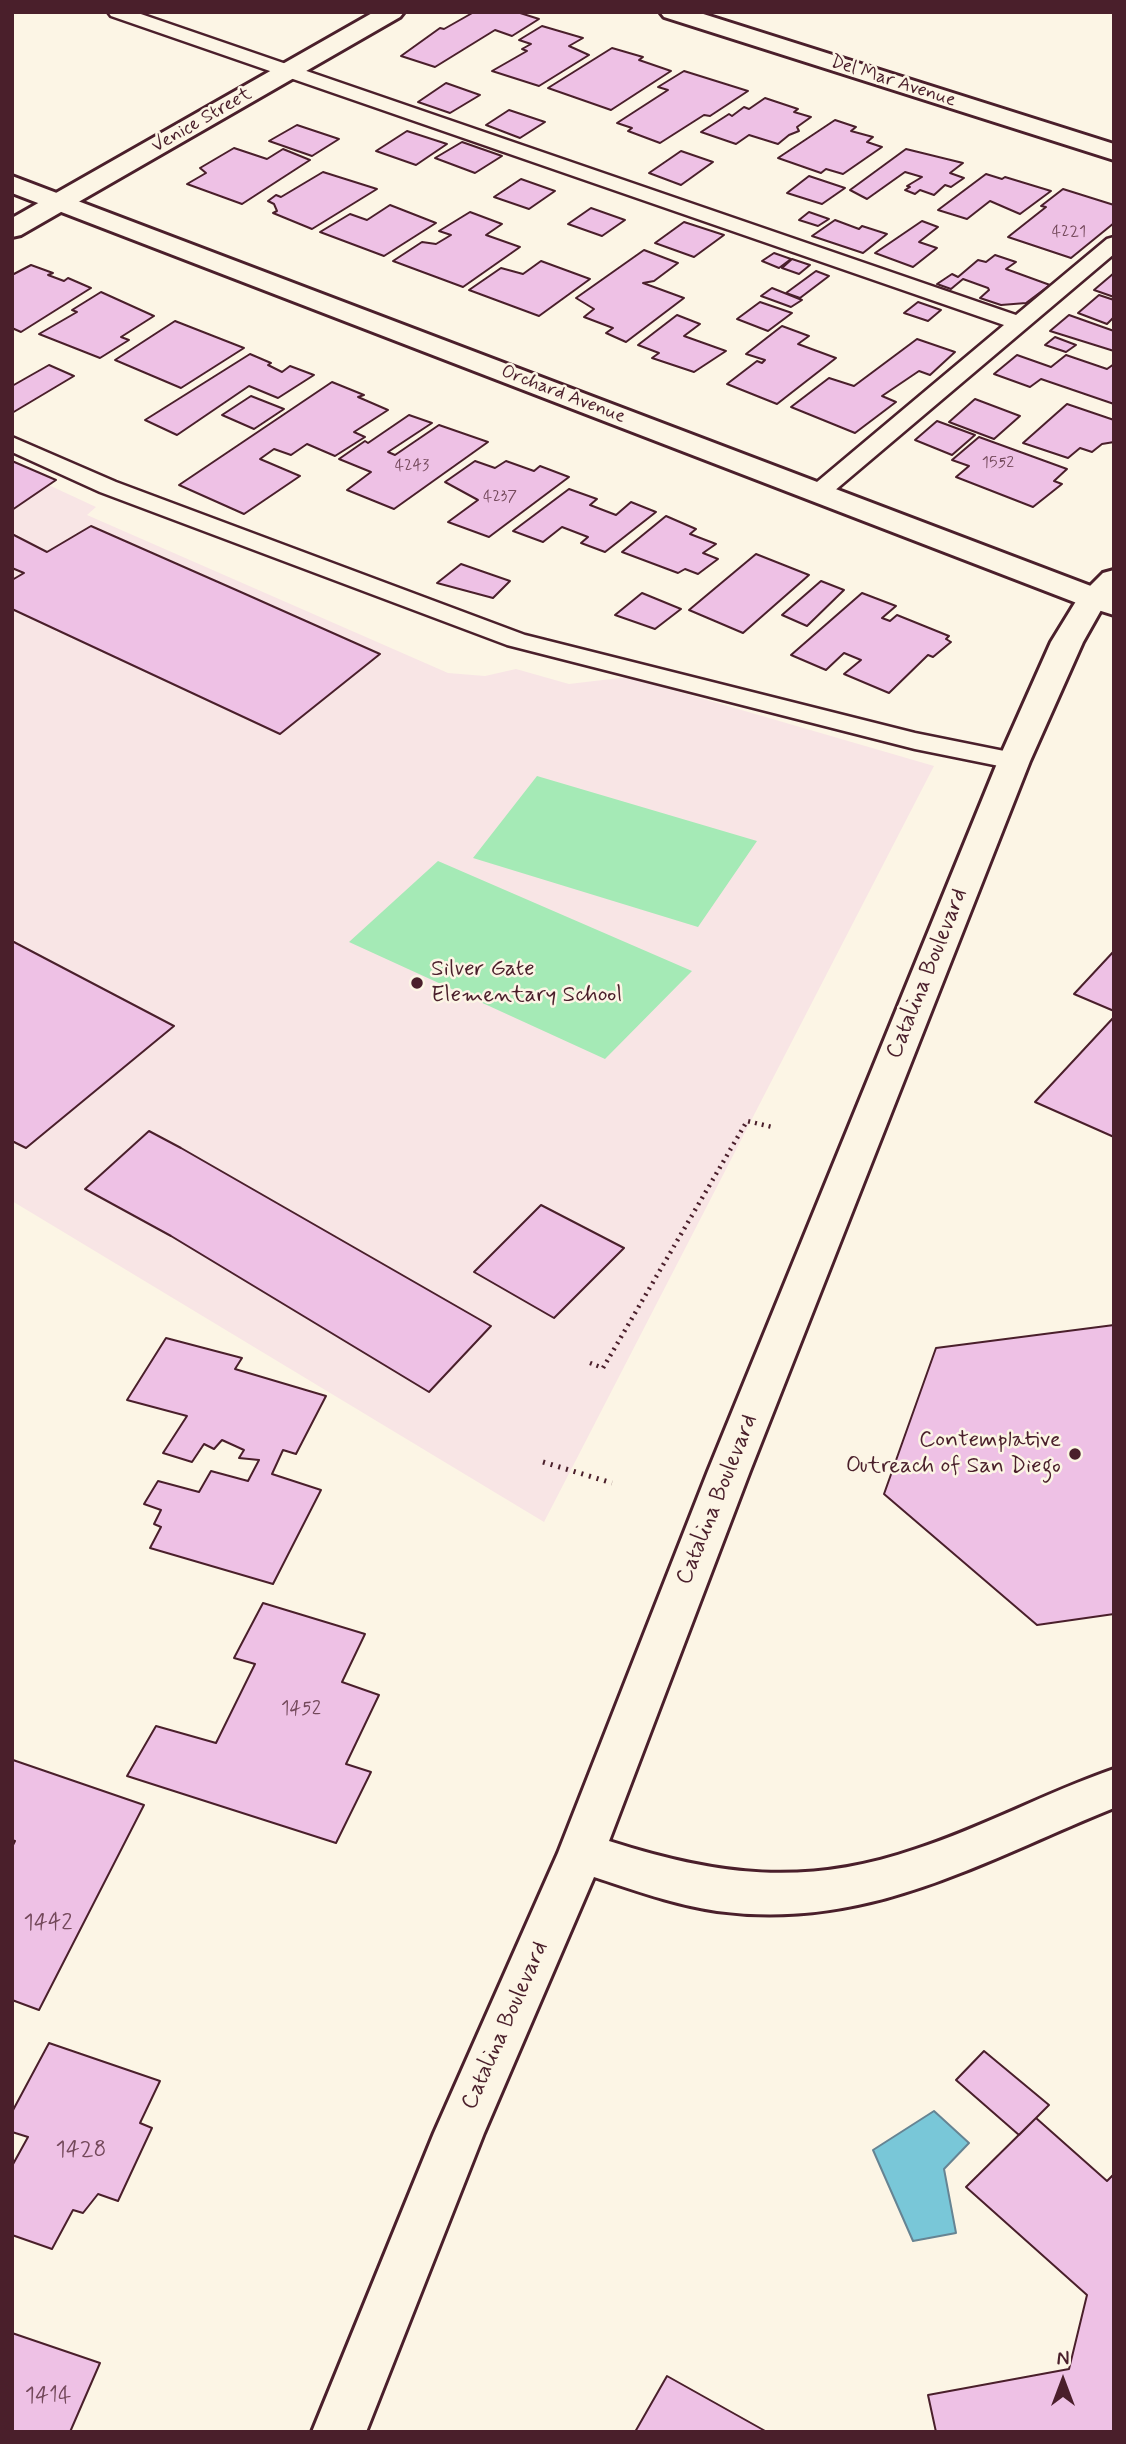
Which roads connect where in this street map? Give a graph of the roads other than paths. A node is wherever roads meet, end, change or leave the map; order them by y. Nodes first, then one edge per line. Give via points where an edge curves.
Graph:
1 (117, 12) edge
2 (392, 12) edge
3 (673, 12) edge
4 (288, 72) junction
5 (1114, 152) edge
6 (12, 184) edge
7 (59, 202) junction
8 (12, 229) edge
9 (1114, 243) edge
10 (1020, 323) junction
11 (12, 444) edge
12 (819, 492) junction
13 (1107, 594) edge
14 (1014, 761) junction
15 (1114, 1787) edge
16 (582, 1853) junction
17 (339, 2432) edge

1 - 4 lane
2 - 4 street, Venice Street
3 - 5 street, Del Mar Avenue
4 - 7 street, Venice Street
4 - 10 lane
6 - 7 street, Orchard Avenue
7 - 8 street, Venice Street
7 - 12 street, Orchard Avenue
9 - 10 lane
10 - 12 lane
11 - 14 lane via 108,487 516,640 915,741
12 - 13 street, Orchard Avenue
13 - 14 street, Catalina Boulevard via 1067,642
14 - 16 street, Catalina Boulevard
15 - 16 street via 919,1869 853,1887 735,1892 680,1882
16 - 17 street, Catalina Boulevard via 460,2133

